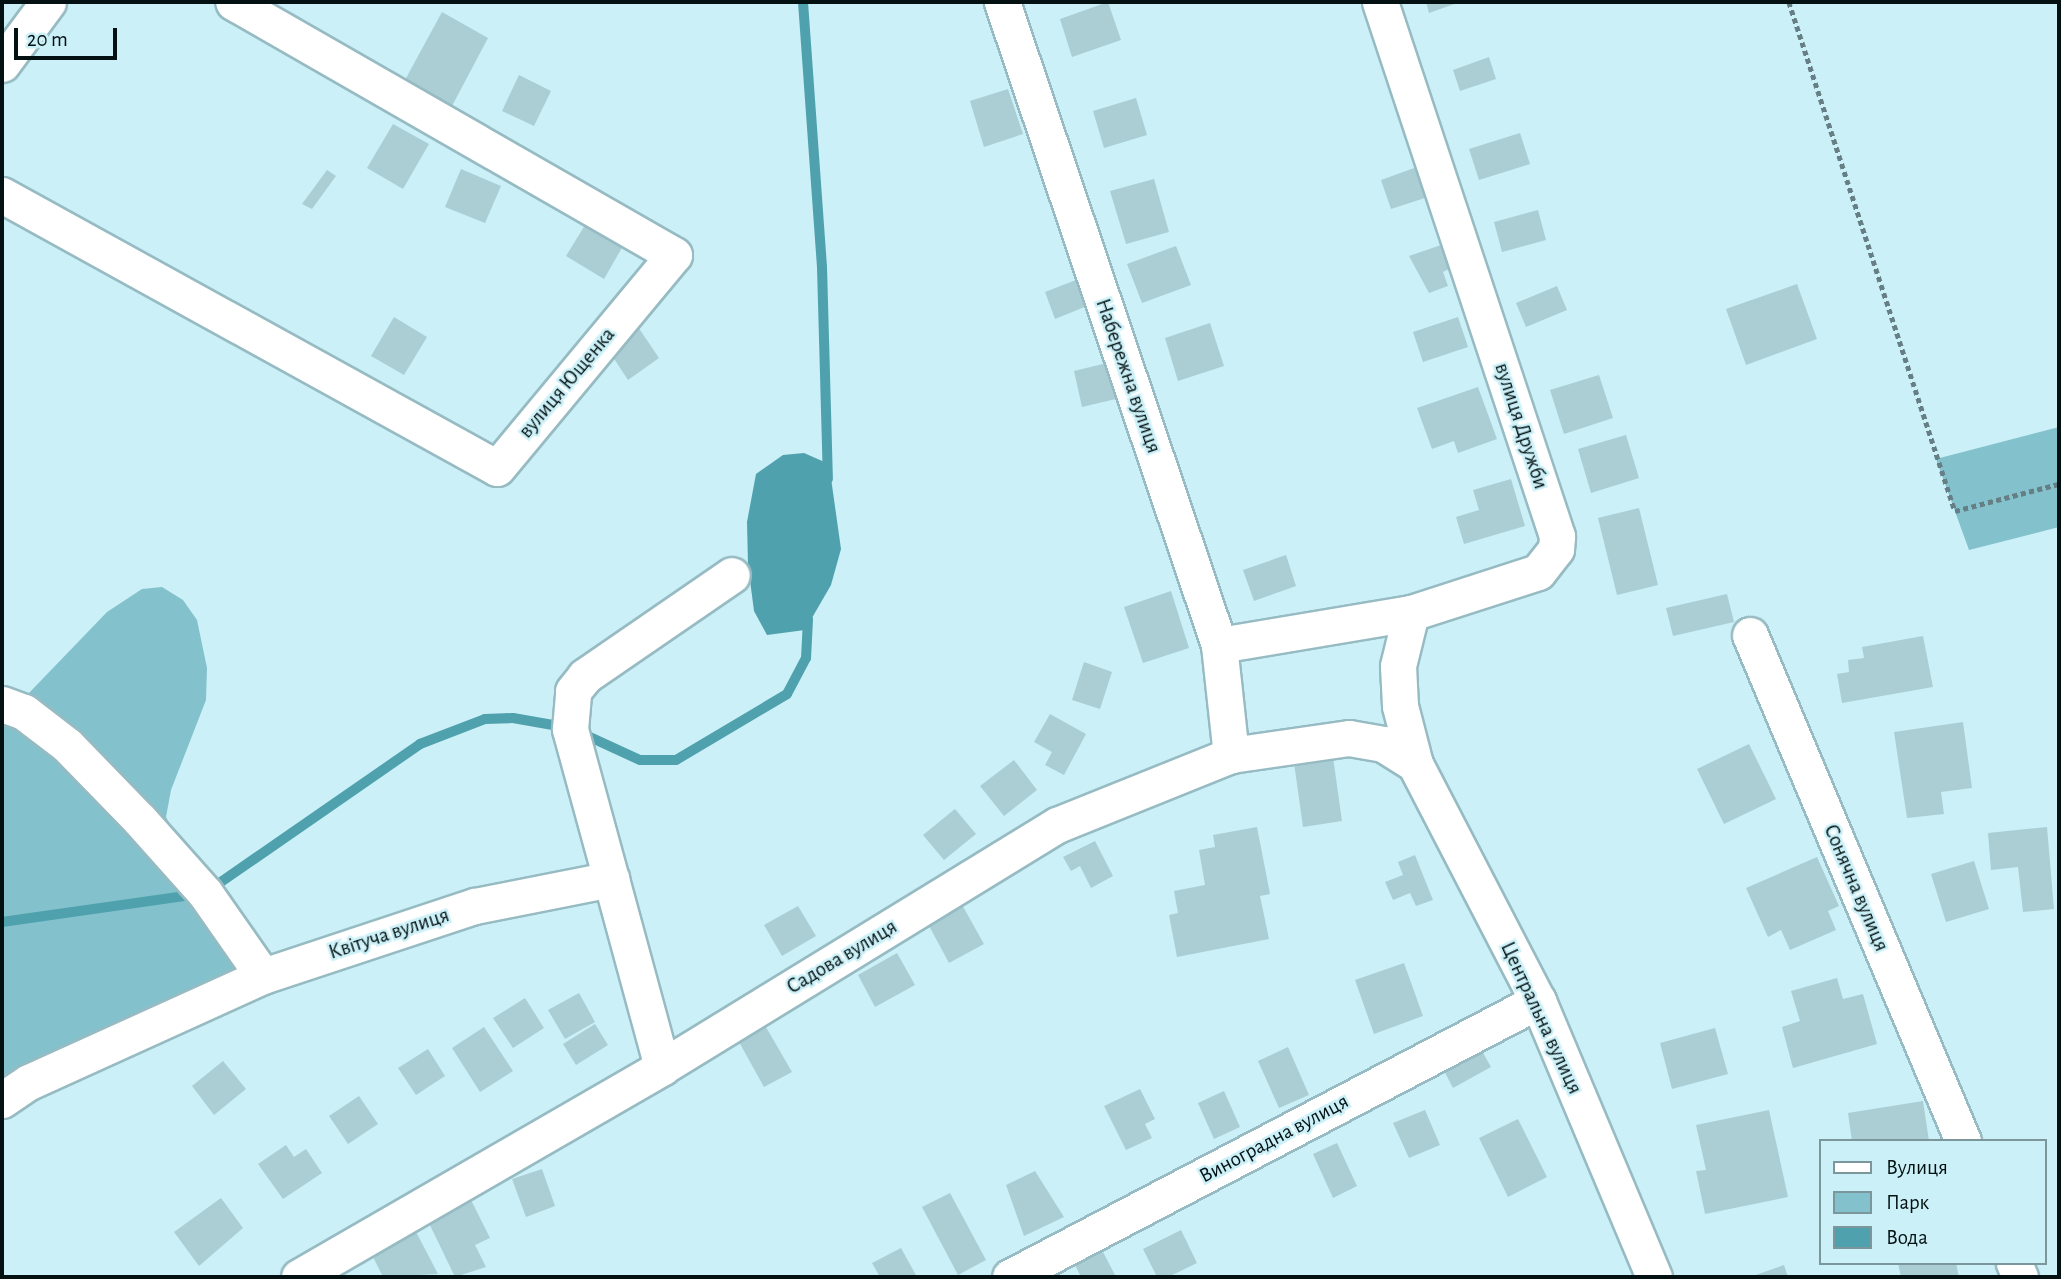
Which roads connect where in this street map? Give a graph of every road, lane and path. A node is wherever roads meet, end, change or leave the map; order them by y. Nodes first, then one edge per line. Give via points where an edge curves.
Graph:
1 (48, 2) edge
2 (233, 2) edge
3 (1002, 2) edge
4 (1380, 2) edge
5 (1788, 2) edge
6 (2, 64) edge
7 (2, 195) edge
8 (2059, 484) edge
9 (732, 575) dead end
10 (1411, 613) junction
11 (1750, 635) dead end
12 (1219, 645) junction
13 (2, 704) edge
14 (1231, 755) junction
15 (1415, 764) junction
16 (611, 879) junction
17 (262, 976) junction
18 (1538, 1001) junction
19 (662, 1067) junction
20 (2, 1100) edge
21 (1962, 1139) edge
22 (299, 1277) edge
23 (1010, 1277) edge
24 (1654, 1277) edge

1 - 6 street
2 - 7 street, вулиця Ющенка via 674,255 497,468
3 - 12 street, Набережна вулиця
4 - 10 street, вулиця Дружби via 1557,536 1556,549 1538,572
5 - 8 path via 1955,511
9 - 16 street via 585,676 573,691 570,729
10 - 12 street, вулиця Дружби
10 - 15 street via 1398,666 1400,706
11 - 21 street, Сонячна вулиця
12 - 14 street, Набережна вулиця
13 - 17 street via 24,712 67,745 139,819 205,893
14 - 15 street, Садова вулиця via 1349,738 1383,744
14 - 19 street, Садова вулиця via 1057,825
15 - 18 street, Центральна вулиця
16 - 17 street, Квітуча вулиця via 475,906
16 - 19 street
17 - 20 street, Квітуча вулиця via 29,1082
18 - 23 street, Виноградна вулиця
18 - 24 street, Центральна вулиця
19 - 22 street, Садова вулиця

